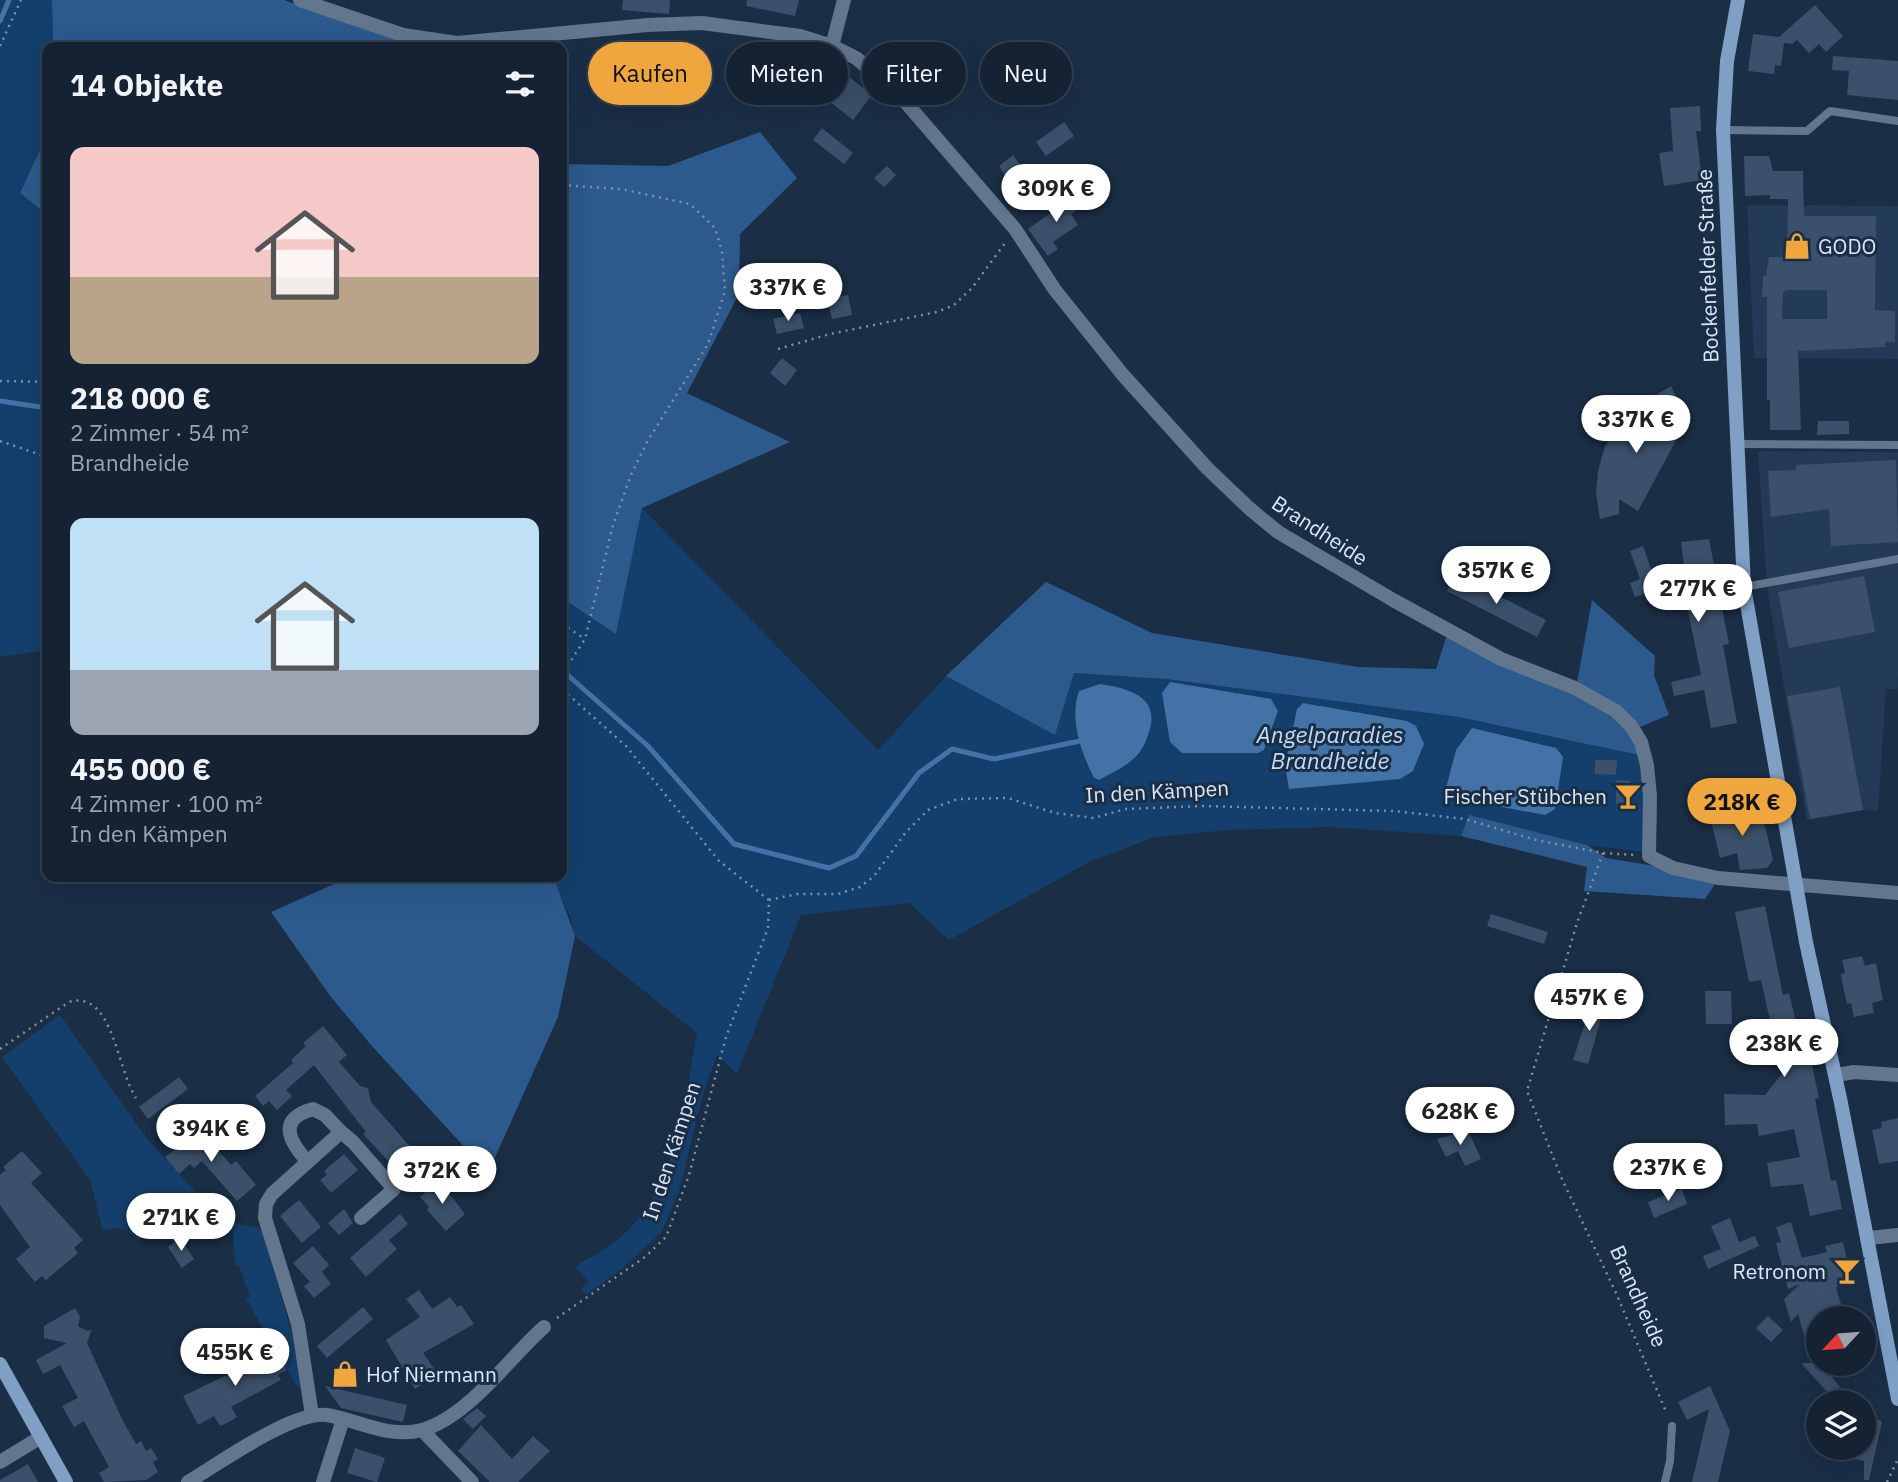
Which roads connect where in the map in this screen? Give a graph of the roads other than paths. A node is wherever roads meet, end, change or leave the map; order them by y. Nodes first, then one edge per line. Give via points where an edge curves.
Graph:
1 (300, 0) edge
2 (844, 0) edge
3 (1738, 0) edge
4 (451, 42) edge
5 (468, 42) edge
6 (817, 42) edge
7 (833, 42) edge
8 (848, 55) edge
9 (1898, 121) edge
10 (1723, 130) junction
11 (1735, 444) junction
12 (1898, 444) edge
13 (1898, 559) edge
14 (1744, 587) junction
15 (1797, 884) junction
16 (1898, 893) edge
17 (1836, 1075) junction
18 (1898, 1075) edge
19 (341, 1132) junction
20 (307, 1161) junction
21 (361, 1218) dead end
22 (1898, 1236) edge
23 (1869, 1238) junction
24 (544, 1327) road end
25 (0, 1364) edge
26 (1898, 1399) edge
27 (312, 1415) junction
28 (343, 1419) junction
29 (1671, 1426) road end
30 (422, 1430) junction
31 (41, 1437) junction
32 (0, 1462) edge
33 (66, 1482) edge
34 (188, 1482) edge
35 (323, 1482) edge
36 (472, 1482) edge
37 (1665, 1482) edge

1 - 4 street, Brandheide via 403,34
2 - 7 street
3 - 10 main road, Bockenfelder Straße via 1727,61
5 - 6 street, Brandheide via 702,23 776,31
8 - 15 street, Brandheide via 895,90 1015,229 1055,290 1123,375 1207,468 1259,517 1393,600 1501,659 1575,688 1624,719 1641,742 1647,765 1649,856 1673,868 1718,878
9 - 10 lane via 1830,111 1807,131
10 - 11 main road, Bockenfelder Straße
11 - 12 lane
11 - 14 main road, Bockenfelder Straße
13 - 14 lane
14 - 15 main road, Bockenfelder Straße
15 - 16 street
15 - 17 main road, Bockenfelder Straße via 1805,942
17 - 18 street
17 - 23 main road, Bockenfelder Straße
19 - 20 street
19 - 20 street via 326,1115 313,1109 296,1116 291,1124 292,1144
19 - 21 street via 394,1189
20 - 27 street via 272,1194 265,1218 298,1324
22 - 23 street
23 - 26 main road, Bockenfelder Straße
24 - 30 street via 464,1405
25 - 31 main road
27 - 28 street
27 - 34 street via 292,1421
28 - 30 street via 388,1431
28 - 35 street
29 - 37 lane
30 - 36 street
31 - 32 street
31 - 33 main road

